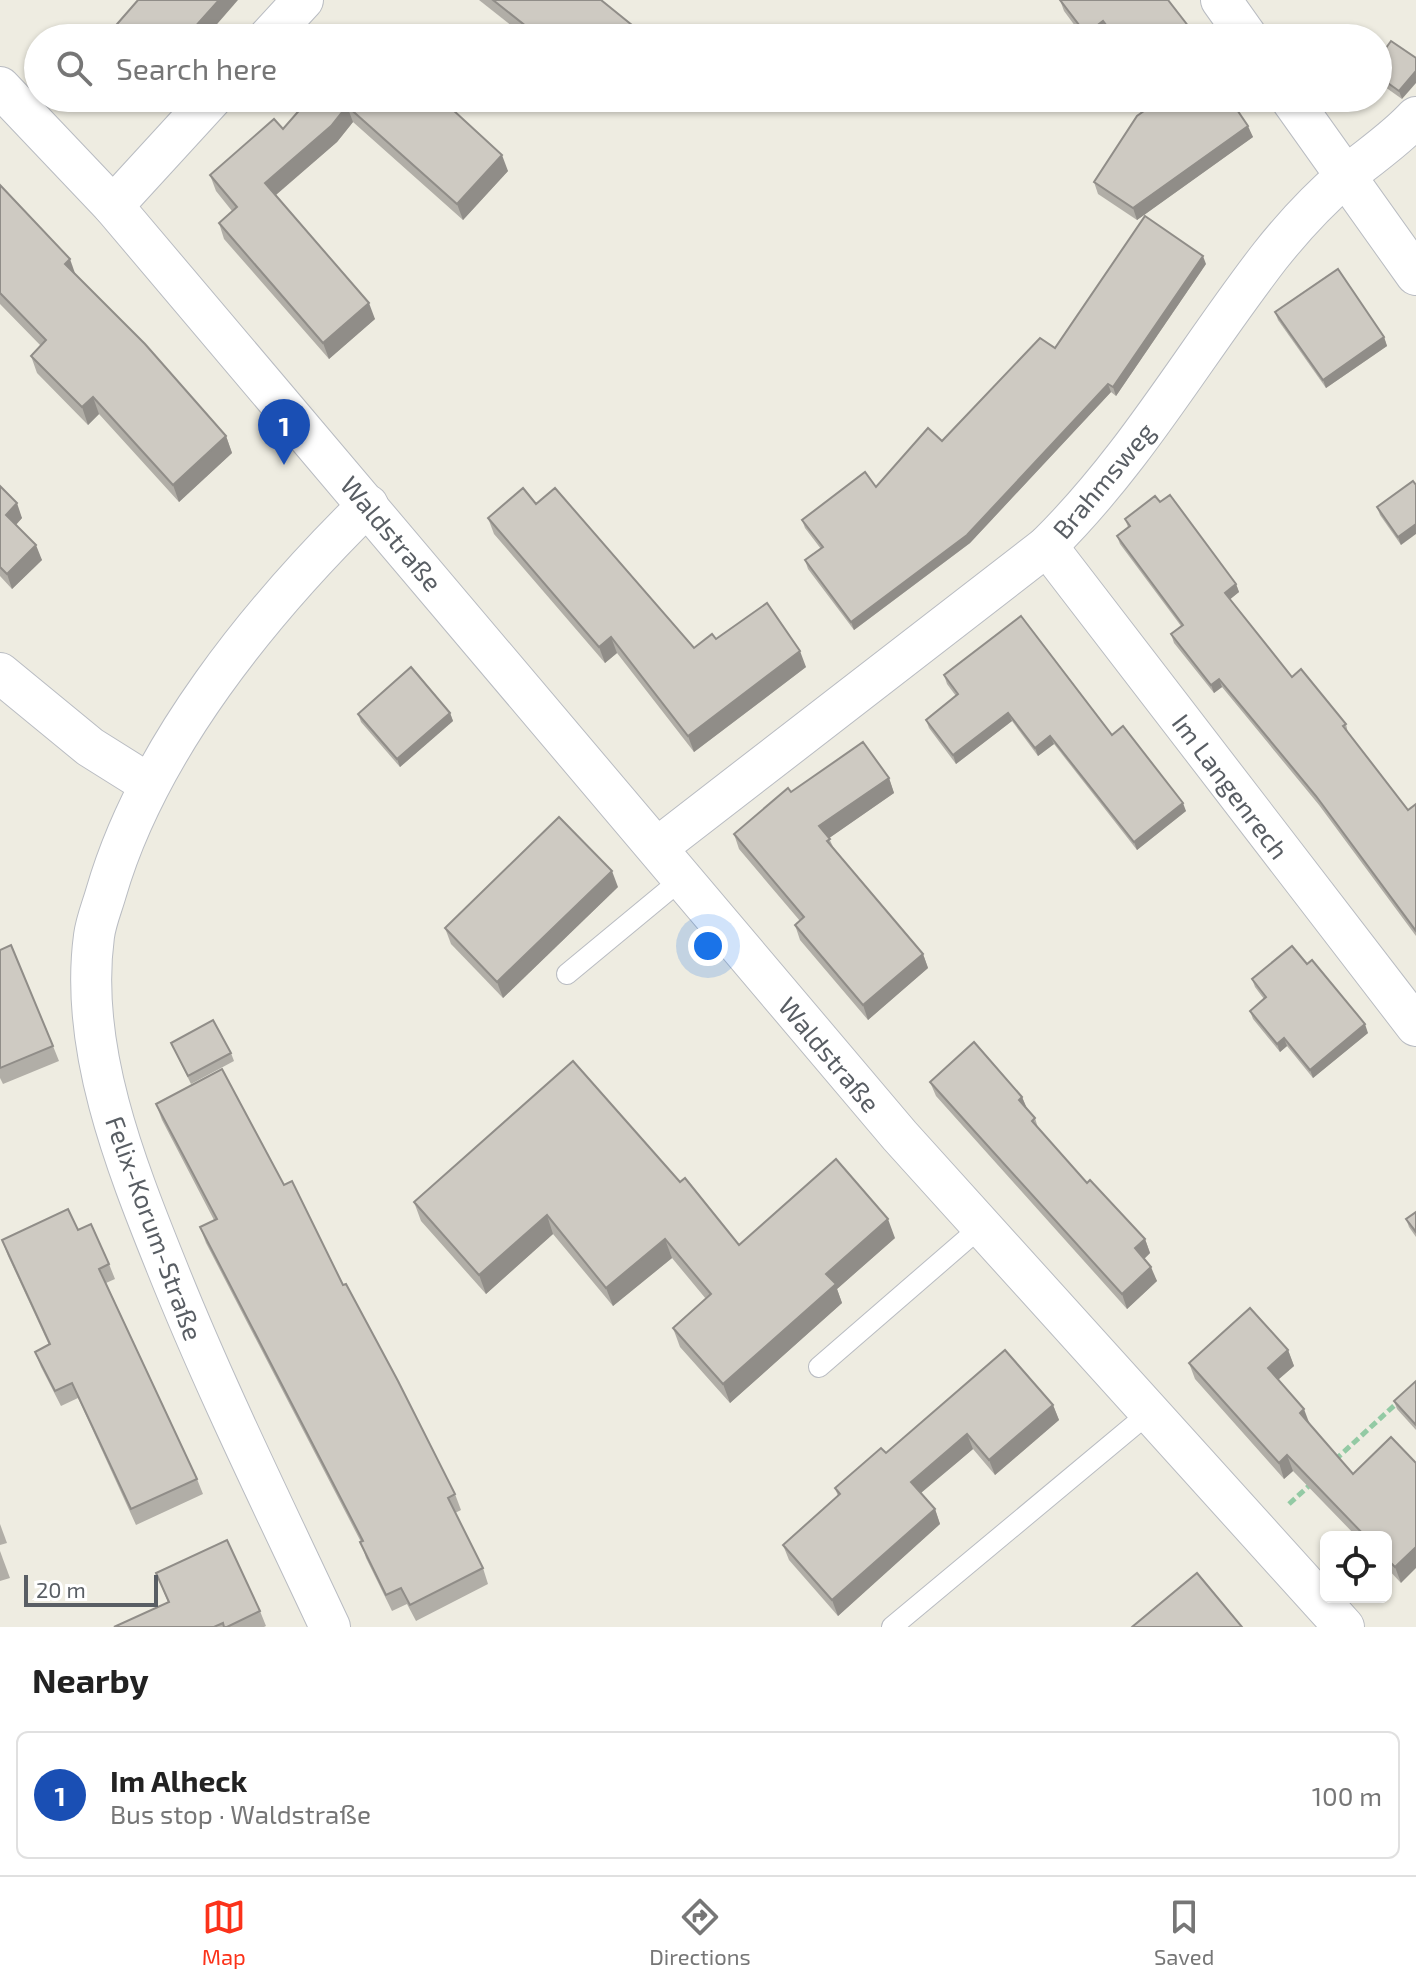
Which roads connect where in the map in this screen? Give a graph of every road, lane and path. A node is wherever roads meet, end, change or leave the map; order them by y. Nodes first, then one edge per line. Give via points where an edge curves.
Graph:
1 (303, 0) edge
2 (1221, 0) edge
3 (281, 24) edge
4 (1238, 24) edge
5 (0, 87) edge
6 (199, 112) edge
7 (1300, 112) edge
8 (1416, 117) edge
9 (1346, 176) junction
10 (113, 206) junction
11 (1416, 275) edge
12 (368, 505) junction
13 (1047, 546) junction
14 (0, 673) edge
15 (149, 784) junction
16 (658, 847) junction
17 (683, 878) junction
18 (567, 974) dead end
19 (1416, 1026) edge
20 (983, 1225) junction
21 (819, 1367) dead end
22 (1405, 1395) edge
23 (1150, 1412) junction
24 (1326, 1469) edge
25 (1315, 1480) edge
26 (1259, 1532) junction
27 (330, 1627) edge
28 (892, 1627) edge
29 (1344, 1627) edge

1 - 3 street
2 - 4 street
5 - 10 street, Waldstraße
6 - 10 street
7 - 9 street
8 - 9 street, Brahmsweg
9 - 11 street
9 - 13 street, Brahmsweg via 1271,256 1094,500
10 - 12 street, Waldstraße
12 - 15 street, Felix-Korum-Straße via 320,553 223,671
12 - 16 street, Waldstraße
13 - 16 street, Brahmsweg
13 - 19 street, Im Langenrech
14 - 15 street via 90,747
15 - 27 street, Felix-Korum-Straße via 115,862 94,934 91,998 109,1102 139,1198 201,1352
16 - 17 street, Waldstraße
17 - 18 lane
17 - 20 street, Waldstraße via 900,1136
20 - 21 lane
20 - 23 street, Waldstraße
22 - 24 path
23 - 26 street, Waldstraße
23 - 28 lane
25 - 26 path
26 - 29 street, Waldstraße

